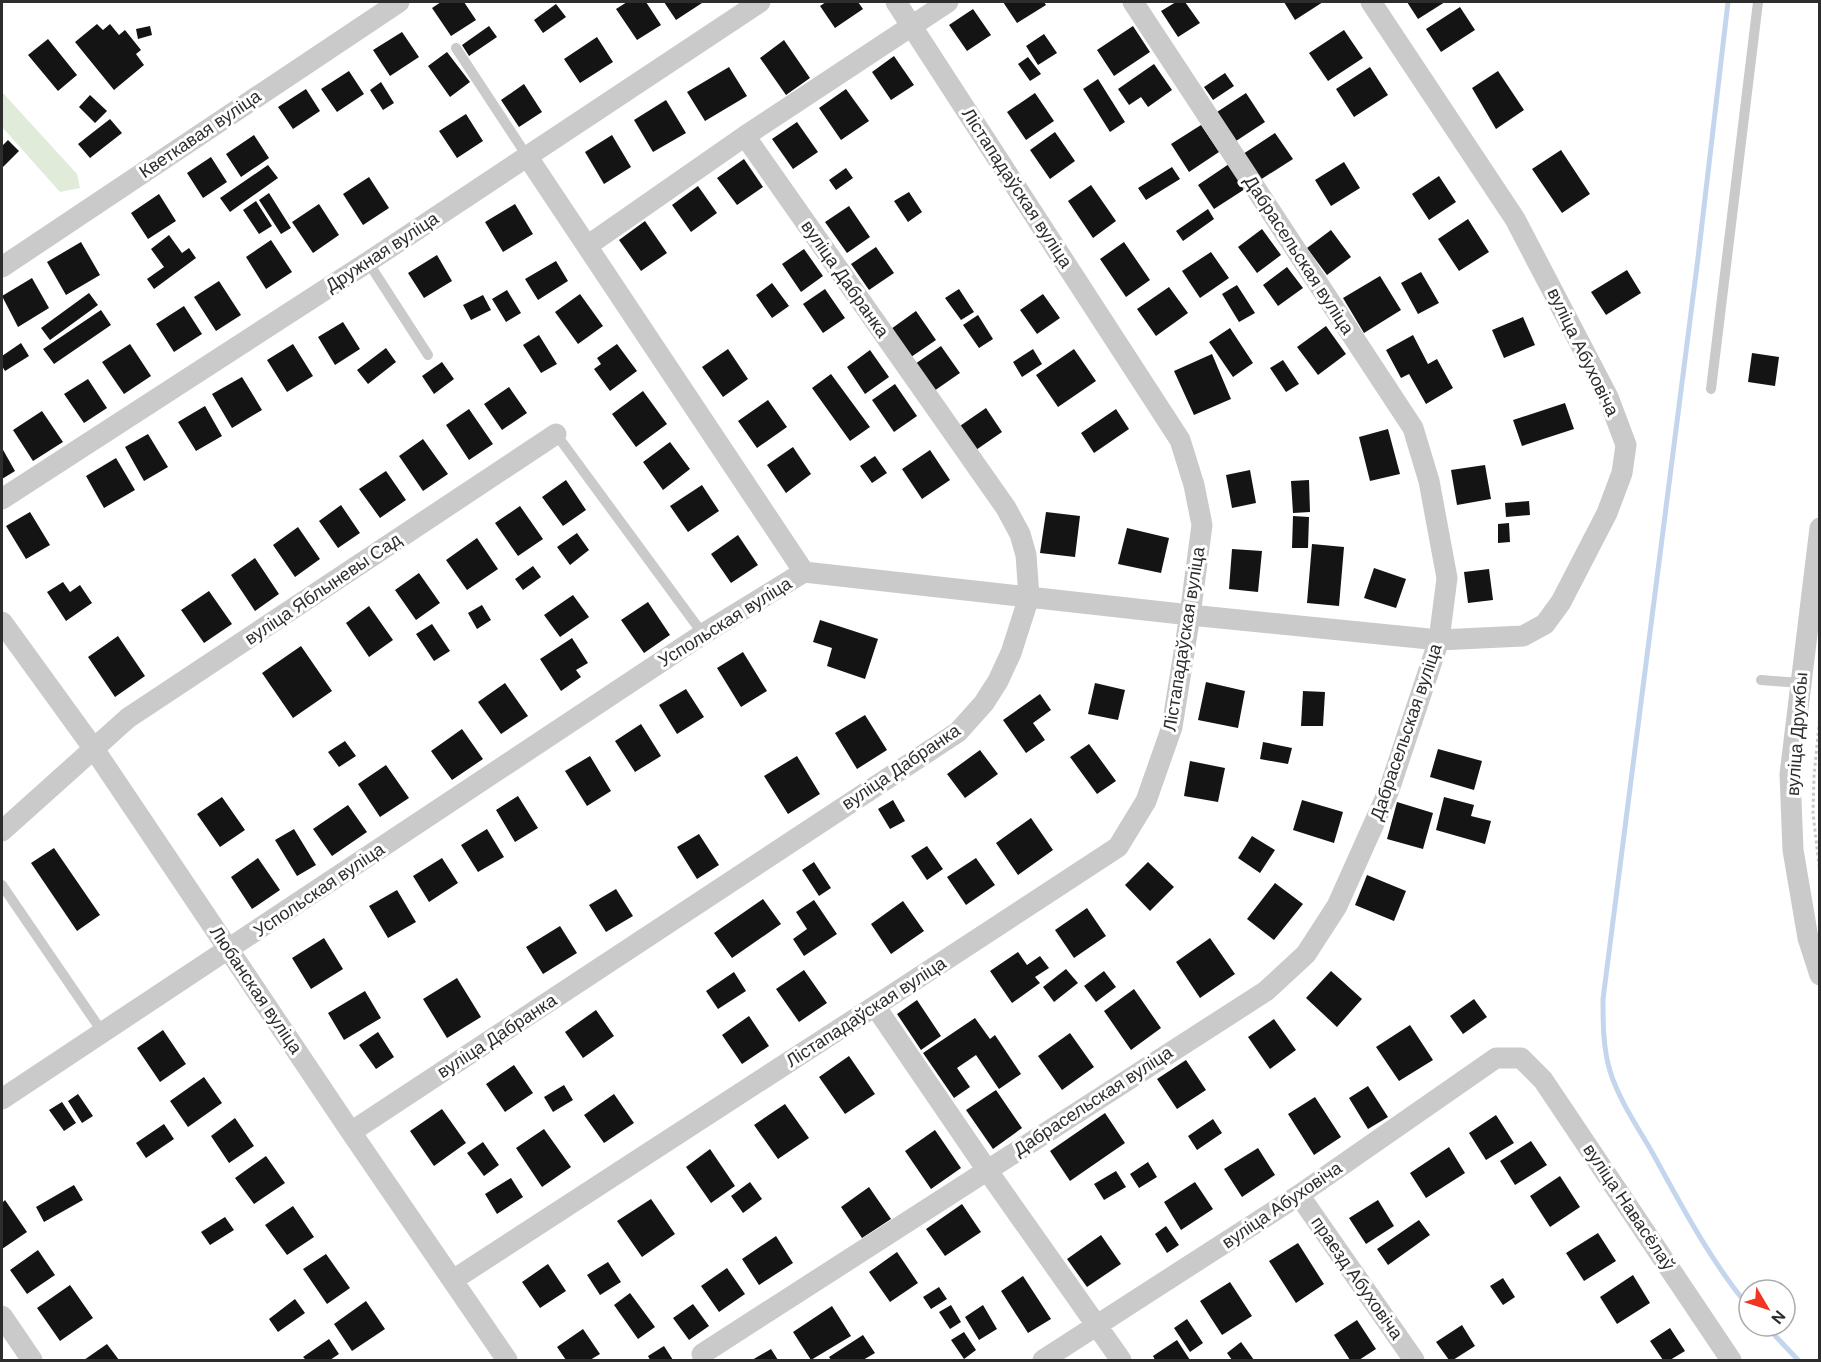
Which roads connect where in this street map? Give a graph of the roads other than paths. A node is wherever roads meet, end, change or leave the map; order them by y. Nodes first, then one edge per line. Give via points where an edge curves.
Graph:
1 (399, 2) edge
2 (760, 2) edge
3 (896, 2) edge
4 (948, 2) edge
5 (1133, 2) edge
6 (1371, 2) edge
7 (1758, 2) edge
8 (912, 25) junction
9 (456, 48) dead end
10 (745, 136) junction
11 (527, 156) junction
12 (587, 246) junction
13 (368, 262) junction
14 (2, 267) edge
15 (428, 355) dead end
16 (1711, 389) dead end
17 (556, 434) joint
18 (2, 499) edge
19 (1820, 528) edge
20 (804, 572) junction
21 (1029, 597) junction
22 (1190, 615) junction
23 (2, 622) edge
24 (704, 634) junction
25 (1439, 640) junction
26 (1761, 680) dead end
27 (1810, 684) edge
28 (93, 749) junction
29 (2, 831) edge
30 (2, 885) edge
31 (229, 949) junction
32 (1820, 975) edge
33 (875, 1006) junction
34 (103, 1033) junction
35 (1521, 1058) joint
36 (2, 1099) edge
37 (351, 1132) junction
38 (987, 1170) junction
39 (1299, 1195) junction
40 (453, 1280) junction
41 (2, 1316) edge
42 (1097, 1325) junction
43 (702, 1354) dead end
44 (32, 1360) edge
45 (507, 1360) edge
46 (1043, 1360) edge
47 (1121, 1360) edge
48 (1414, 1360) edge
49 (1731, 1360) edge

1 - 14 street, Кветкавая вуліца
2 - 11 street, Дружная вуліца
3 - 8 street, Лістападаўская вуліца
4 - 8 street
5 - 25 street, Дабрасельская вуліца via 1413,428 1429,481 1448,578
6 - 25 street, вуліца Абуховіча via 1515,219 1608,397 1626,445 1622,473 1607,513 1561,602 1545,624 1523,636
7 - 16 lane
8 - 10 street
8 - 22 street, Лістападаўская вуліца via 1180,440 1202,525
9 - 11 lane
10 - 12 street
10 - 21 street, вуліца Дабранка via 1006,508 1026,555
11 - 12 street, Успольская вуліца
11 - 13 street, Дружная вуліца
12 - 20 street, Успольская вуліца
13 - 15 lane
13 - 18 street, Дружная вуліца
17 - 24 lane
17 - 28 street, вуліца Яблыневы Сад via 128,718
19 - 27 street, вуліца Дружбы
20 - 21 street, вуліца Абуховіча
20 - 24 street, Успольская вуліца
21 - 22 street, вуліца Абуховіча
21 - 37 street, вуліца Дабранка via 999,681 958,732
22 - 25 street, вуліца Абуховіча
22 - 33 street, Лістападаўская вуліца via 1172,728 1146,801 1118,847
23 - 28 street, Любанская вуліца
24 - 31 street, Успольская вуліца
25 - 38 street, Дабрасельская вуліца via 1389,790 1337,906 1306,954 1266,990
26 - 27 lane
27 - 32 street, вуліца Дружбы via 1790,774 1794,850 1808,938
28 - 29 street, вуліца Яблыневы Сад
28 - 31 street, Любанская вуліца
30 - 34 lane
31 - 34 street, Успольская вуліца
31 - 37 street, Любанская вуліца
33 - 38 street
33 - 40 street, Лістападаўская вуліца
34 - 36 street, Успольская вуліца
35 - 39 street, вуліца Абуховіча via 1496,1058
35 - 49 street, вуліца Навасёлаў via 1543,1080
37 - 40 street, Любанская вуліца
38 - 42 street
38 - 43 street, Дабрасельская вуліца
39 - 42 street, вуліца Абуховіча
39 - 48 street, праезд Абуховіча
40 - 45 street, Любанская вуліца
41 - 44 street
42 - 46 street, вуліца Абуховіча
42 - 47 street

